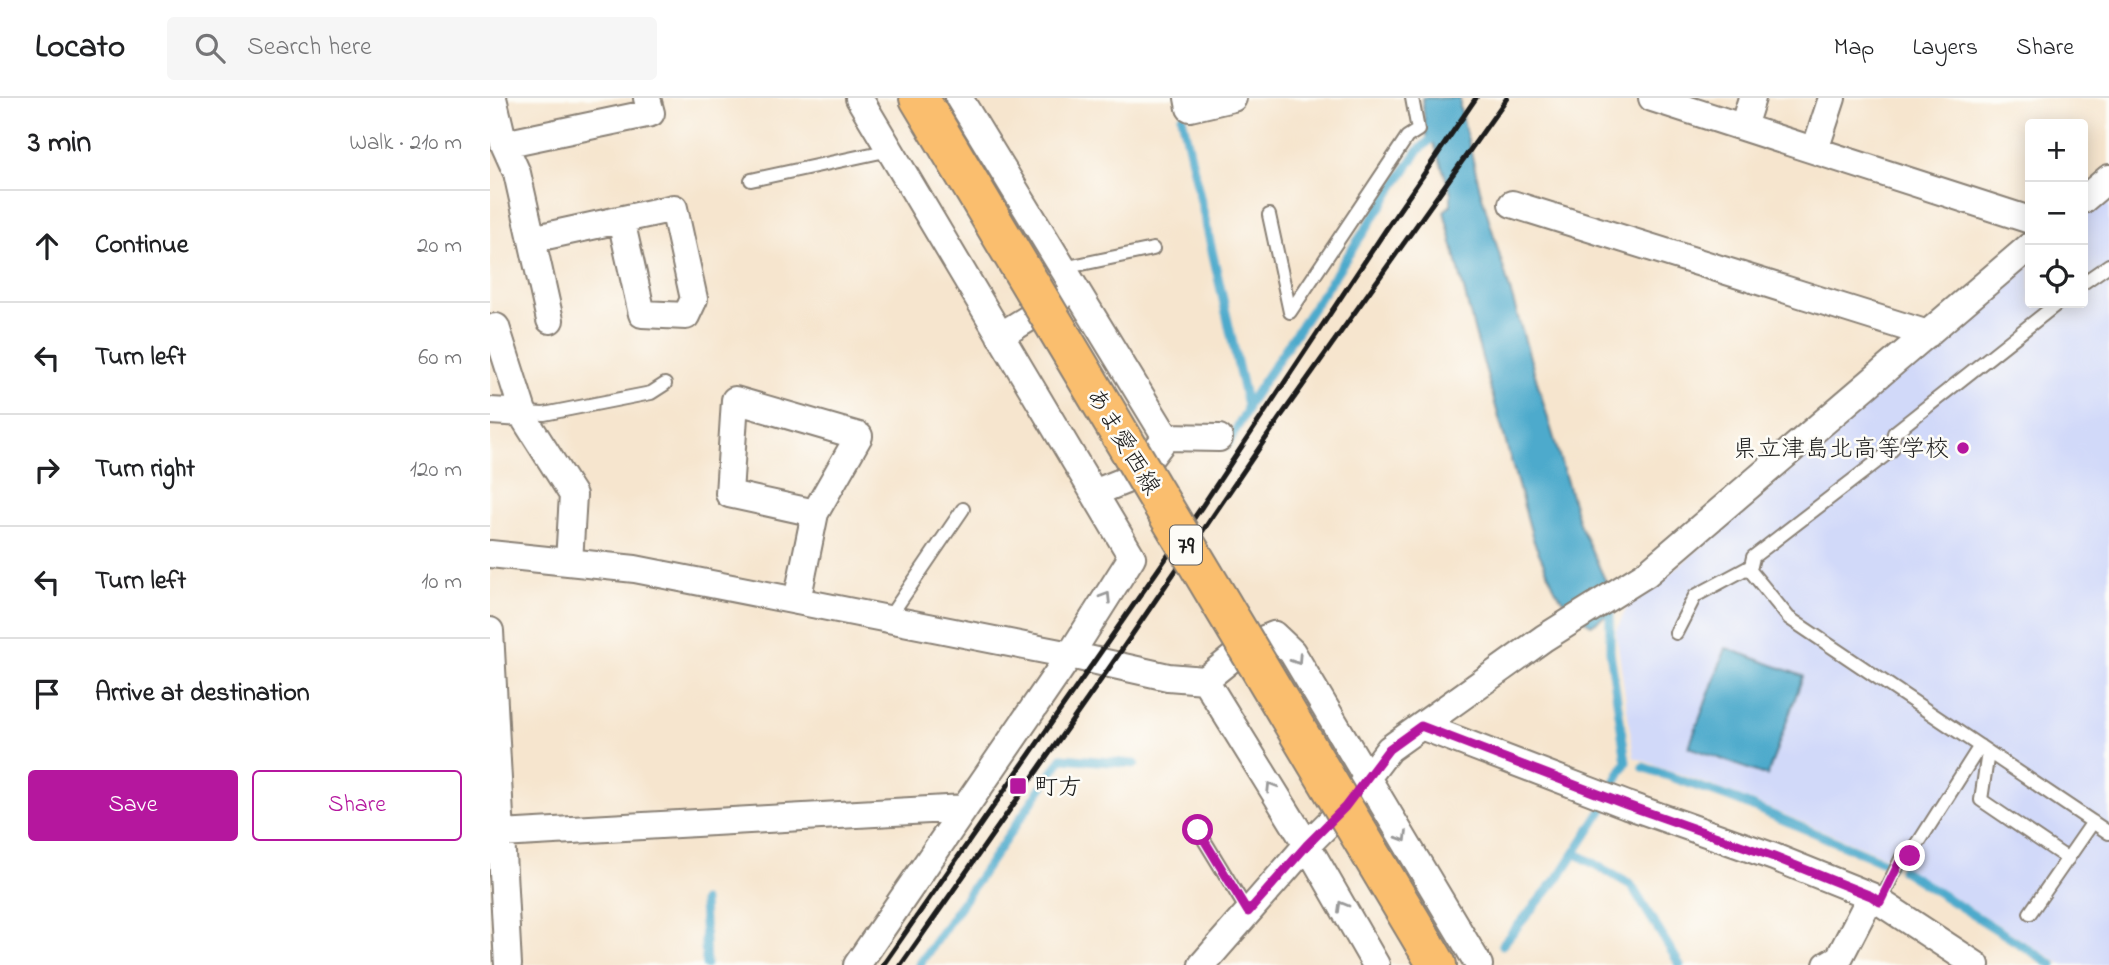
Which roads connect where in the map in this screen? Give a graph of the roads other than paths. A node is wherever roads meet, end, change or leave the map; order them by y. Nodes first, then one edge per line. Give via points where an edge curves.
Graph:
1 (493, 98) edge
2 (647, 98) edge
3 (859, 98) edge
4 (919, 98) edge
5 (959, 98) edge
6 (1188, 98) edge
7 (1233, 98) edge
8 (1412, 98) edge
9 (1652, 98) edge
10 (1752, 98) edge
11 (1832, 98) edge
12 (1743, 127) junction
13 (504, 144) junction
14 (890, 150) junction
15 (1815, 150) junction
16 (2109, 178) edge
17 (751, 180) dead end
18 (2088, 196) edge
19 (1512, 204) dead end
20 (1269, 215) dead end
21 (2025, 218) edge
22 (621, 220) dead end
23 (532, 239) junction
24 (1153, 249) dead end
25 (2025, 250) edge
26 (2109, 265) edge
27 (1069, 279) junction
28 (2088, 280) edge
29 (2052, 308) edge
30 (550, 320) dead end
31 (496, 327) dead end
32 (1928, 334) junction
33 (1000, 336) junction
34 (665, 384) dead end
35 (490, 411) edge
36 (524, 413) junction
37 (1166, 437) junction
38 (1219, 438) dead end
39 (1094, 493) junction
40 (962, 509) dead end
41 (815, 513) junction
42 (490, 554) edge
43 (569, 562) junction
44 (1748, 568) junction
45 (797, 601) junction
46 (888, 619) junction
47 (490, 631) edge
48 (1675, 633) dead end
49 (1070, 655) junction
50 (1205, 680) junction
51 (1421, 726) junction
52 (1984, 749) junction
53 (1368, 778) junction
54 (494, 783) edge
55 (965, 808) junction
56 (2093, 822) junction
57 (1198, 830) dead end
58 (2109, 833) edge
59 (500, 834) junction
60 (1307, 845) junction
61 (2068, 859) junction
62 (1876, 899) junction
63 (1248, 912) junction
64 (2030, 913) dead end
65 (1430, 953) edge
66 (1837, 963) edge
67 (508, 965) edge
68 (857, 965) edge
69 (1202, 965) edge
70 (1376, 965) edge
71 (1479, 965) edge
72 (1976, 965) edge

1 - 13 street
2 - 13 street via 650,113
3 - 14 street
4 - 65 main road, あま愛西線 / 79, bridge
5 - 27 street
6 - 7 street via 1190,108
8 - 20 lane via 1418,130 1406,137 1290,312
9 - 12 street
10 - 12 street
11 - 15 street
12 - 15 street
13 - 23 street via 517,173
14 - 17 lane
14 - 33 street
15 - 21 street
16 - 18 street
19 - 32 street
22 - 23 street
23 - 30 street
24 - 27 lane
25 - 32 street
26 - 28 lane
27 - 33 street
27 - 37 street
29 - 44 lane via 1894,433 1892,450 1754,557
31 - 36 street
32 - 51 street via 1646,574
33 - 39 street
34 - 36 lane via 651,393 544,414
35 - 36 street
36 - 43 street via 573,495
37 - 38 street
37 - 39 street via 1136,476
49 -> 39 street via 1132,557
40 - 46 lane
41 - 41 street via 859,436 735,400 730,494
41 - 45 street
42 - 43 street
43 - 45 street via 635,569
44 - 48 lane via 1695,596
44 - 52 lane via 1789,618
45 - 46 street
46 - 49 street
47 - 54 street
49 - 50 street via 1168,677
49 - 55 street
50 -> 53 street via 1247,646 1274,635 1292,652
60 -> 50 street
51 - 53 street via 1389,749
51 - 62 street
52 - 56 lane
52 - 61 lane via 1981,800
52 - 62 lane
53 - 60 street
53 -> 71 street
54 - 59 street
55 - 59 street
55 - 68 street
56 - 58 lane
56 - 61 lane
57 - 63 lane
59 - 67 street
60 - 63 street
70 -> 60 street
61 - 64 lane
62 - 66 street
62 - 72 street
63 - 69 street

